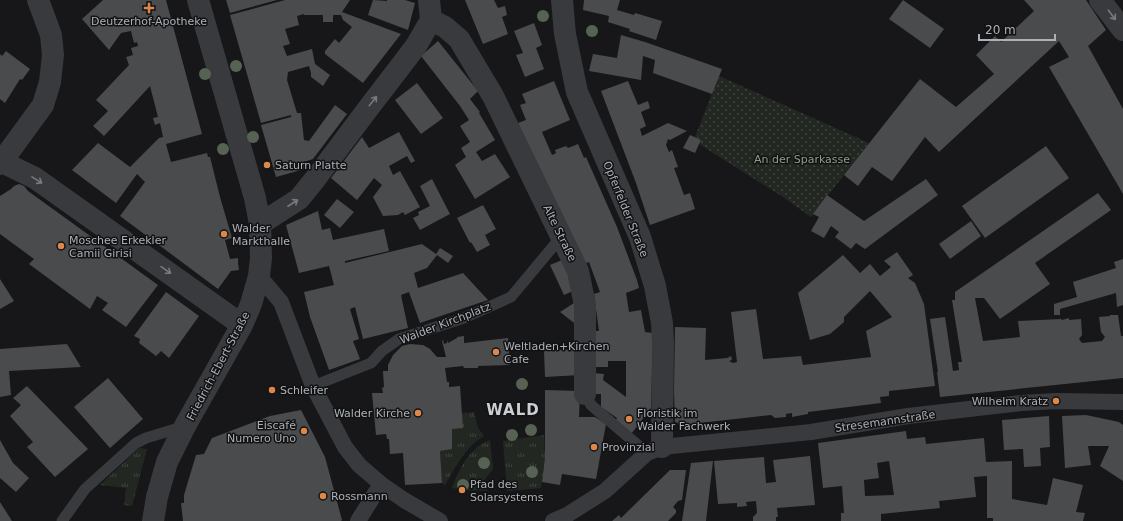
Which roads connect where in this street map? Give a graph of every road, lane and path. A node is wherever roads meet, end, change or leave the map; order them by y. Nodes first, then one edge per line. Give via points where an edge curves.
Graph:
1 (38, 0) edge
2 (198, 0) edge
3 (562, 0) edge
4 (1100, 0) edge
5 (430, 10) edge
6 (1123, 30) edge
7 (1, 162) edge
8 (260, 224) junction
9 (561, 238) junction
10 (259, 276) junction
11 (242, 325) junction
12 (313, 386) junction
13 (586, 394) joint
14 (1123, 402) edge
15 (185, 426) junction
16 (655, 450) junction
17 (381, 484) junction
18 (564, 519) edge
19 (62, 521) edge
20 (153, 521) edge
21 (358, 521) edge
22 (440, 521) edge

1 - 7 street via 51,35 53,54 50,82 43,105
2 - 8 street, Friedrich-Ebert-Straße via 250,176
3 - 16 street, Opferfelder Straße via 565,34 577,92 640,237 655,286 663,343
4 -> 6 street
8 -> 5 street via 299,199 308,188 416,46
5 - 9 street, Alte Straße via 459,40 493,96
7 -> 11 street via 35,178
8 - 10 street, Friedrich-Ebert-Straße via 262,258
9 - 12 lane, Walder Kirchplatz via 512,297 464,318 399,339 371,363
9 - 13 street, Alte Straße via 578,271 585,305
10 - 11 street, Friedrich-Ebert-Straße
10 - 12 street via 281,302
11 - 15 street, Friedrich-Ebert-Straße
12 - 17 street via 345,447 359,465
13 - 16 lane, Alte Straße via 591,405 608,421
14 - 16 street, Stresemannstraße via 1021,403 908,416 812,432
15 - 19 lane via 136,443 85,489
15 - 20 street, Friedrich-Ebert-Straße via 168,462 157,497
16 - 18 street via 605,491
17 - 21 street
17 - 22 street

